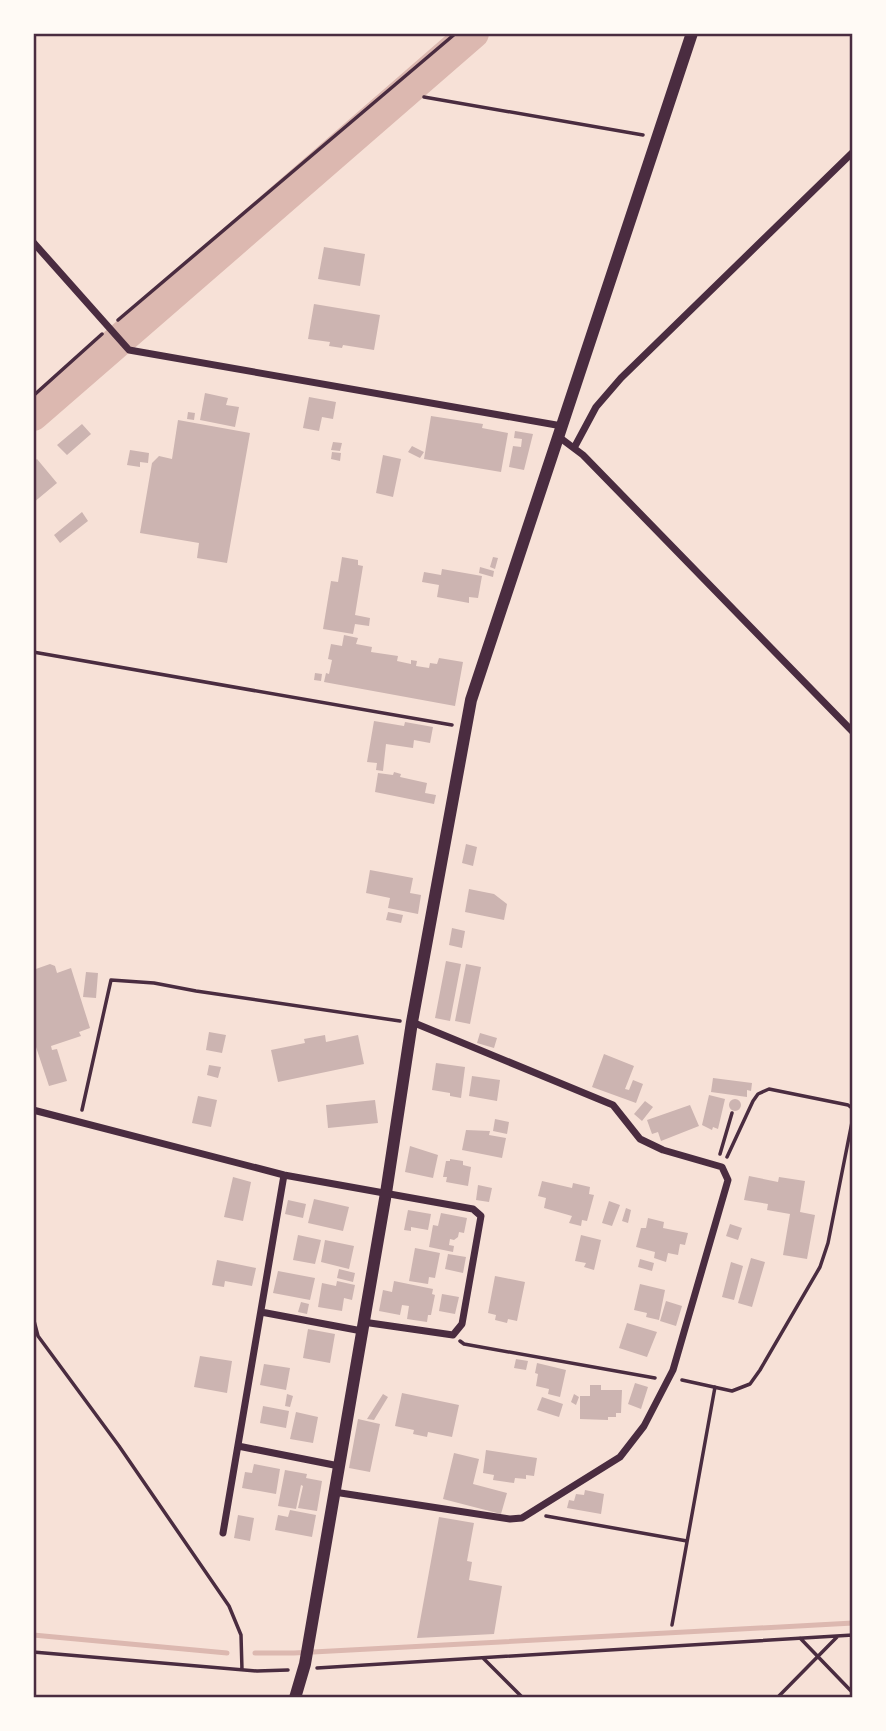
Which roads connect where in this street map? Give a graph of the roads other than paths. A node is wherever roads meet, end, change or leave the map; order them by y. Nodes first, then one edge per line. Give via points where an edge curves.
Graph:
1 (692, 33) edge
2 (853, 152) edge
3 (33, 242) edge
4 (561, 431) junction
5 (574, 448) junction
6 (853, 732) edge
7 (412, 1022) junction
8 (33, 1110) edge
9 (284, 1175) junction
10 (386, 1193) junction
11 (261, 1312) junction
12 (363, 1327) junction
13 (237, 1446) junction
14 (339, 1466) junction
15 (334, 1492) junction
16 (223, 1533) dead end
17 (295, 1698) edge

1 - 4 street
2 - 5 street via 621,378 596,407
3 - 4 street via 129,350
4 - 5 street
4 - 7 street via 471,700
5 - 6 street
7 - 10 street
7 - 15 street via 613,1105 640,1139 719,1167 728,1180 669,1379 644,1426 620,1457 522,1518
8 - 9 street
9 - 10 street
9 - 11 street
10 - 12 street
10 - 12 street via 473,1209 481,1216 462,1324 453,1335
11 - 12 street
11 - 13 street
12 - 14 street
13 - 14 street
13 - 16 street
14 - 15 street
15 - 17 street via 305,1667

